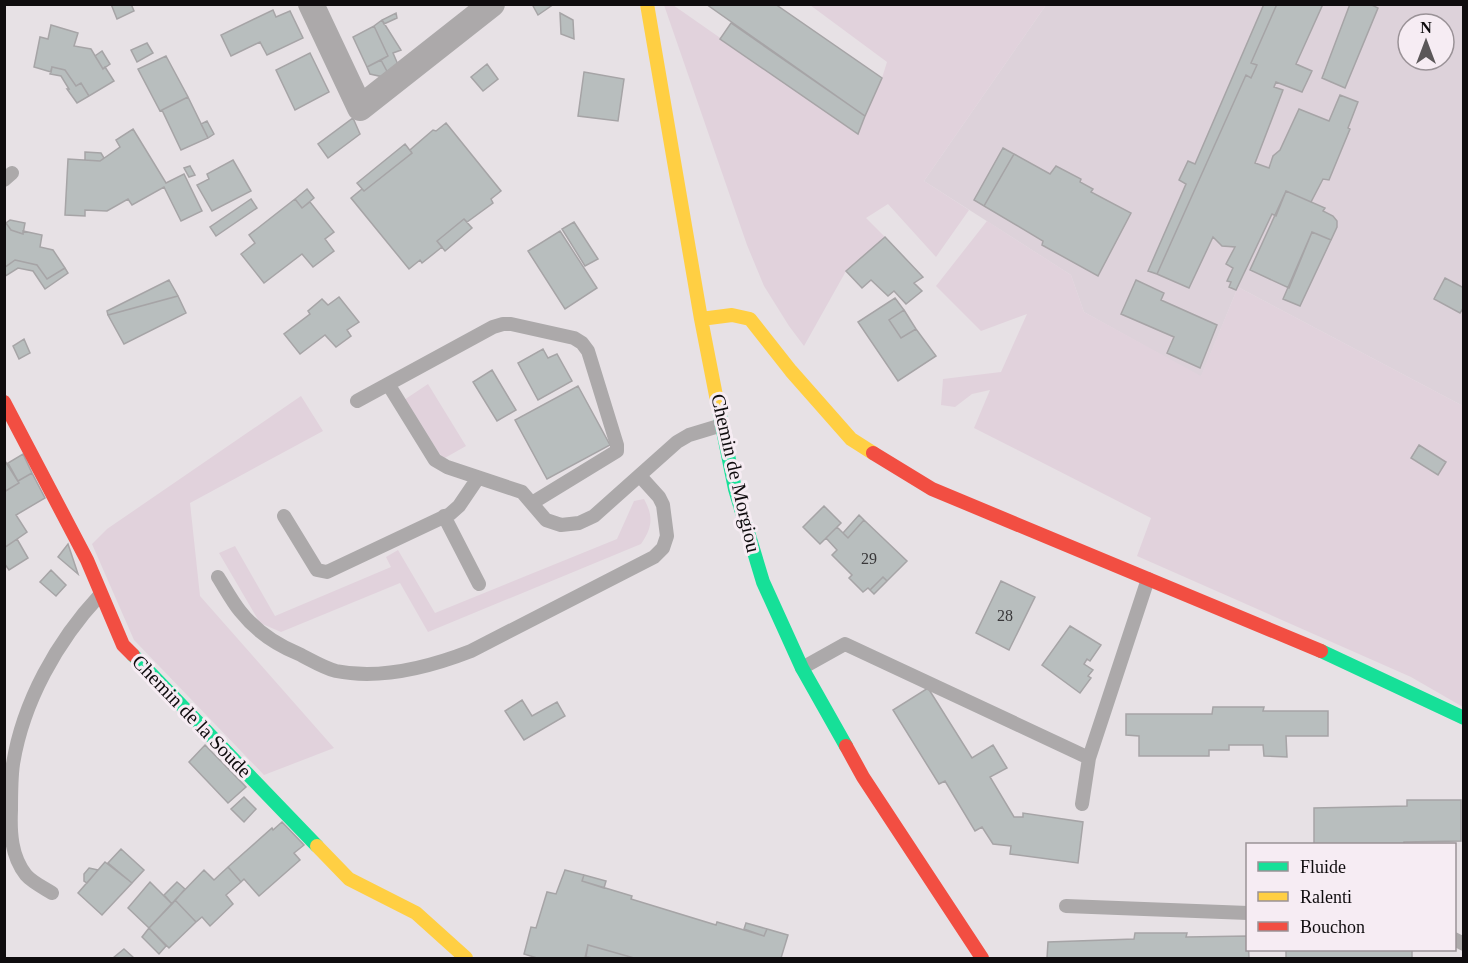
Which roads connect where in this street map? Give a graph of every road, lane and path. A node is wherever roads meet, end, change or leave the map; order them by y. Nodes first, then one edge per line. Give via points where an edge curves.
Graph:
1 (311, 4) edge
2 (492, 4) edge
3 (647, 4) edge
4 (702, 319) junction
5 (388, 384) junction
6 (357, 401) dead end
7 (4, 402) edge
8 (722, 425) junction
9 (640, 476) junction
10 (477, 478) junction
11 (532, 502) junction
12 (284, 516) dead end
13 (444, 516) junction
14 (218, 577) dead end
15 (1148, 578) junction
16 (479, 584) dead end
17 (101, 593) junction
18 (802, 668) junction
19 (1464, 718) edge
20 (1089, 758) junction
21 (1082, 804) dead end
22 (52, 893) dead end
23 (1066, 906) dead end
24 (1246, 913) edge
25 (466, 958) edge
26 (982, 958) edge

1 - 2 street via 360,108
3 - 4 street, Chemin de Morgiou
4 - 8 street, Chemin de Morgiou
4 - 15 street via 732,315 750,319 851,439 932,489
5 - 6 lane
5 - 10 lane via 435,460
5 - 11 lane via 503,324 582,343 588,351 617,451
7 - 17 street, Chemin de la Soude
8 - 9 lane via 677,442
8 - 18 street, Chemin de Morgiou via 737,499 763,582
9 - 11 lane via 594,516 579,523 561,525 546,520
9 - 14 lane via 663,506 667,536 654,557 444,662 395,672 355,674 334,670 284,648 261,632 241,612
10 - 11 lane via 522,492
10 - 13 lane via 459,506
12 - 13 lane via 317,570 327,572
13 - 16 lane
15 - 19 street via 1343,660
15 - 20 lane
17 - 22 lane via 69,631 49,665 22,726 13,764 10,837 26,876
17 - 25 street, Chemin de la Soude via 123,645 349,879 416,913
18 - 20 lane via 844,644
18 - 26 street, Chemin de Morgiou via 863,777
20 - 21 lane
23 - 24 lane

